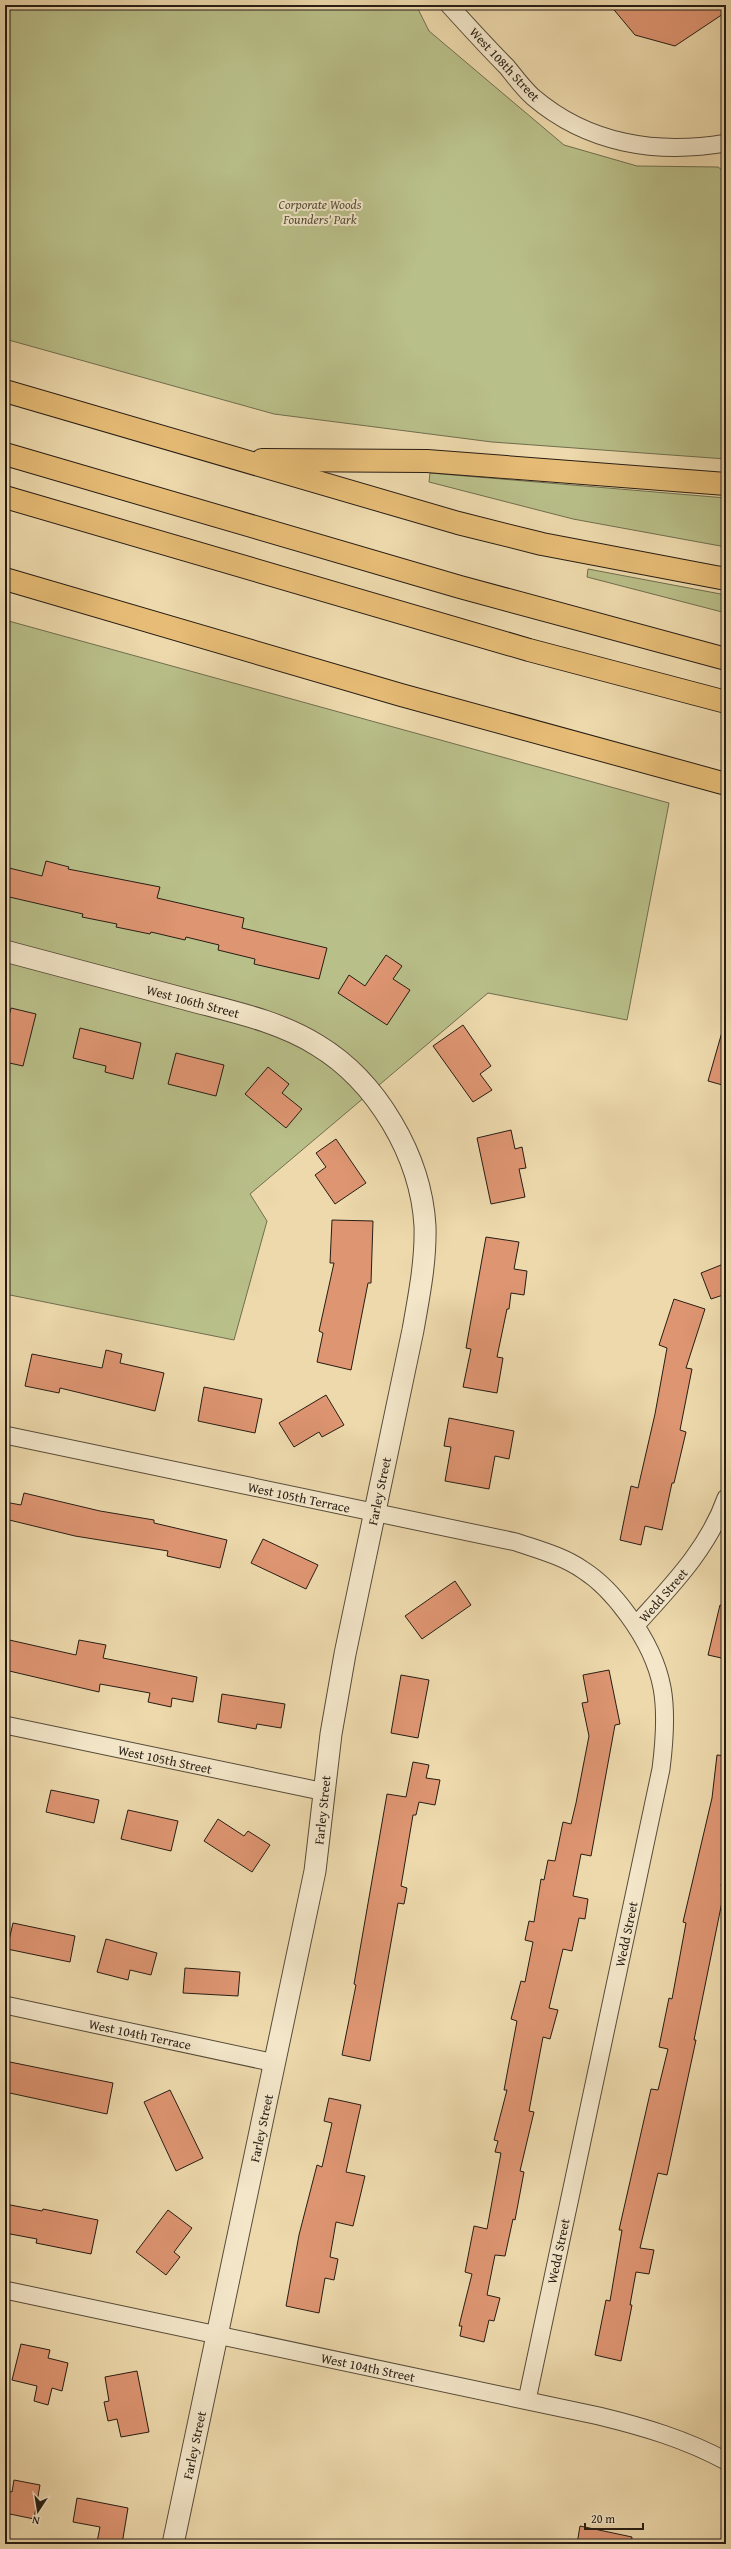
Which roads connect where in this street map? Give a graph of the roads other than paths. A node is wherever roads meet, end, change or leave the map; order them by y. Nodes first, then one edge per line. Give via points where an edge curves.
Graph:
1 (449, 5) edge
2 (726, 143) edge
3 (5, 390) edge
4 (5, 454) edge
5 (236, 460) junction
6 (726, 484) edge
7 (5, 497) edge
8 (5, 579) edge
9 (726, 579) edge
10 (726, 659) edge
11 (726, 702) edge
12 (726, 784) edge
13 (5, 951) edge
14 (364, 1085) joint
15 (5, 1435) edge
16 (726, 1498) edge
17 (374, 1513) junction
18 (636, 1625) junction
19 (5, 1725) edge
20 (325, 1792) junction
21 (5, 2005) edge
22 (275, 2062) junction
23 (5, 2290) edge
24 (218, 2334) junction
25 (527, 2400) junction
26 (726, 2461) edge
27 (172, 2544) edge

1 - 2 street, West 108th Street via 532,96 559,116 583,129 621,142 655,148 696,148
3 - 5 highway
4 - 10 highway via 460,587
5 - 6 highway via 426,461
5 - 9 highway via 542,544
7 - 11 highway via 529,650
8 - 12 highway via 394,693
13 - 14 street, West 106th Street via 283,1027 317,1045 339,1061
14 - 17 street, Farley Street via 386,1114 404,1146 418,1184 425,1232 422,1281
15 - 17 street, West 105th Terrace
16 - 18 street, Wedd Street via 709,1536 686,1570
17 - 18 street, West 105th Terrace via 516,1542 559,1557 583,1569 605,1586
17 - 20 street, Farley Street via 338,1690
18 - 25 street, Wedd Street via 651,1650 661,1677 666,1727 661,1769
19 - 20 street, West 105th Street
20 - 22 street, Farley Street via 315,1871
21 - 22 street, West 104th Terrace
22 - 24 street, Farley Street
23 - 24 street, West 104th Street
24 - 25 street, West 104th Street
24 - 27 street, Farley Street
25 - 26 street, West 104th Street via 659,2431

